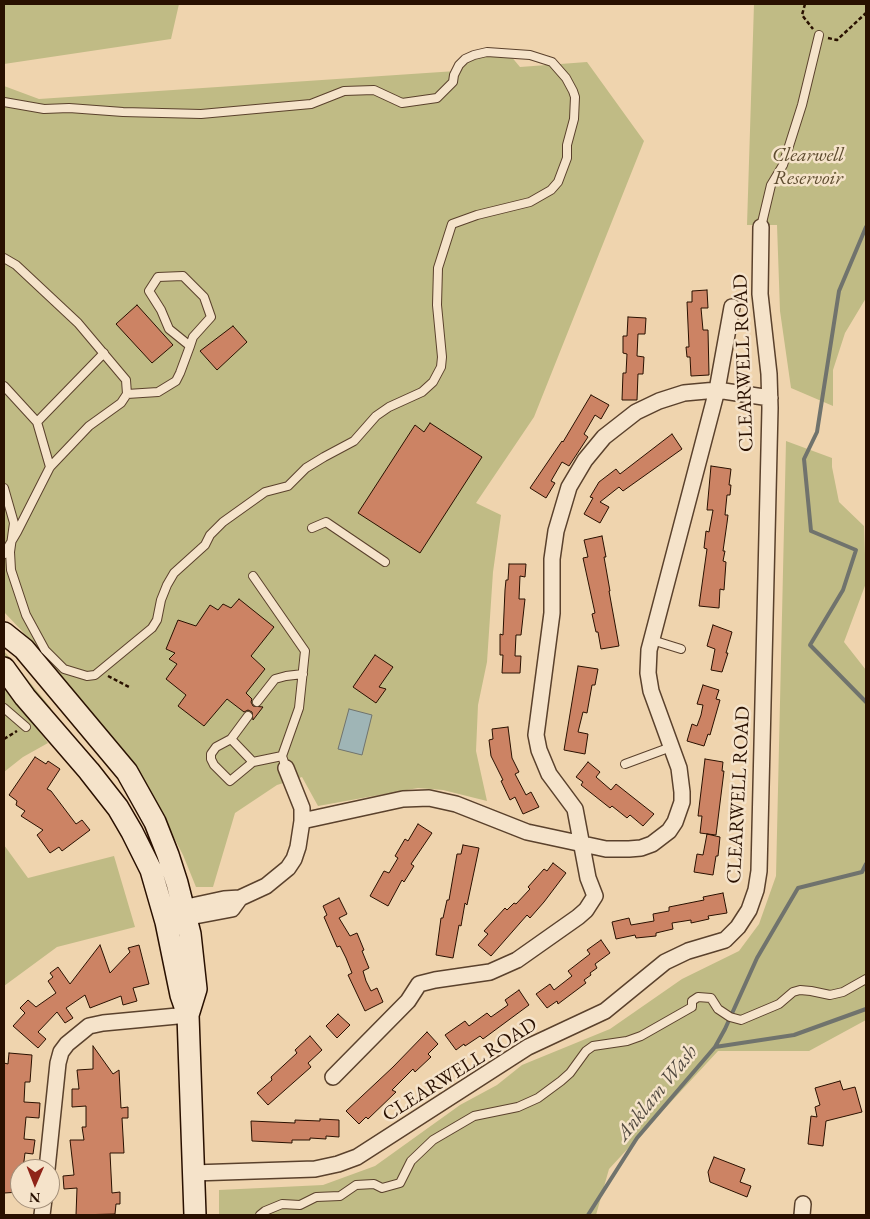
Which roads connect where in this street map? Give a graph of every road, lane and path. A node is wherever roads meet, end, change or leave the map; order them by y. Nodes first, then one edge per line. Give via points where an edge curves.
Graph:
1 (805, 4) edge
2 (866, 13) edge
3 (819, 36) junction
4 (4, 102) edge
5 (761, 227) joint
6 (4, 258) edge
7 (732, 307) dead end
8 (190, 346) junction
9 (104, 353) junction
10 (4, 386) edge
11 (717, 390) junction
12 (127, 394) junction
13 (770, 398) junction
14 (37, 422) junction
15 (50, 467) junction
16 (4, 488) edge
17 (312, 528) dead end
18 (11, 543) junction
19 (4, 554) edge
20 (385, 562) dead end
21 (252, 576) dead end
22 (4, 633) edge
23 (652, 640) junction
24 (681, 650) dead end
25 (4, 668) edge
26 (303, 674) junction
27 (257, 702) dead end
28 (4, 708) edge
29 (248, 716) dead end
30 (26, 727) dead end
31 (231, 739) junction
32 (671, 747) junction
33 (254, 762) junction
34 (284, 762) junction
35 (625, 764) dead end
36 (302, 821) junction
37 (582, 843) junction
38 (174, 915) junction
39 (866, 979) edge
40 (188, 1015) junction
41 (333, 1077) dead end
42 (48, 1159) edge
43 (193, 1173) junction
44 (194, 1215) edge
45 (260, 1215) edge

1 - 3 path via 802,15
2 - 3 path via 836,40
3 - 5 lane via 802,105 783,165 771,185
4 - 18 lane via 44,109 201,114 311,104 344,90 374,90 402,103 436,98 453,82 456,70 465,59 487,52 530,55 552,62 566,78 575,97 567,158 558,182 551,190 530,202 452,224 438,268 437,305 442,357 433,382 422,392 376,416 354,441 306,468 288,486 265,492 223,522 205,545 174,573 152,628 95,674 87,676 64,669 37,639 11,570
5 - 13 street, CLEARWELL ROAD via 760,294
6 - 9 lane via 65,310
7 - 11 street
8 - 8 lane via 193,337 211,317 204,297 183,276 158,277 149,291 169,328
8 - 12 lane via 176,381 158,392
9 - 12 lane via 126,380
9 - 14 lane
10 - 14 lane
11 - 13 street
11 - 23 street
11 - 37 street via 684,393 636,412 620,424 585,460 569,488 561,512 552,559 552,613 536,735 549,774 575,808
12 - 15 lane via 121,403 89,426
13 - 43 street, CLEARWELL ROAD via 759,871 756,890 738,927 725,940 665,962 605,1011 528,1047 357,1157 315,1169
14 - 15 lane
15 - 18 lane
16 - 18 lane via 14,523
17 - 20 lane via 326,522
18 - 19 lane
21 - 26 lane via 305,651
22 - 38 street via 24,649 127,772 155,822 171,864
23 - 24 lane
23 - 32 street via 648,673 651,691
25 - 38 street via 118,808
26 - 27 lane via 275,679
26 - 34 lane via 299,708
28 - 30 lane
29 - 31 lane
31 - 33 lane
31 - 33 lane via 216,747 211,754 214,765 230,782
32 - 35 lane
32 - 37 street via 679,768 682,802 669,831 652,844 629,849 606,849
33 - 34 lane
34 - 36 street via 302,808
36 - 37 street via 403,799 429,798 456,804 527,832
36 - 38 street via 294,859 266,886 240,898 232,909
37 - 41 street via 588,878 595,896 586,910 516,960 490,972 419,984 408,1000
38 - 40 street via 190,934 196,988
39 - 45 lane via 830,995 811,990 793,992 779,1004 741,1020 718,1009 711,998 698,997 692,1001 692,1007 641,1036 586,1051 570,1073 538,1098 518,1107 474,1116 433,1140 411,1162 400,1183 382,1188 374,1184 356,1185 340,1196 316,1197 300,1205 282,1204
40 - 42 street via 88,1026 66,1044 58,1064
40 - 43 street
43 - 44 street

